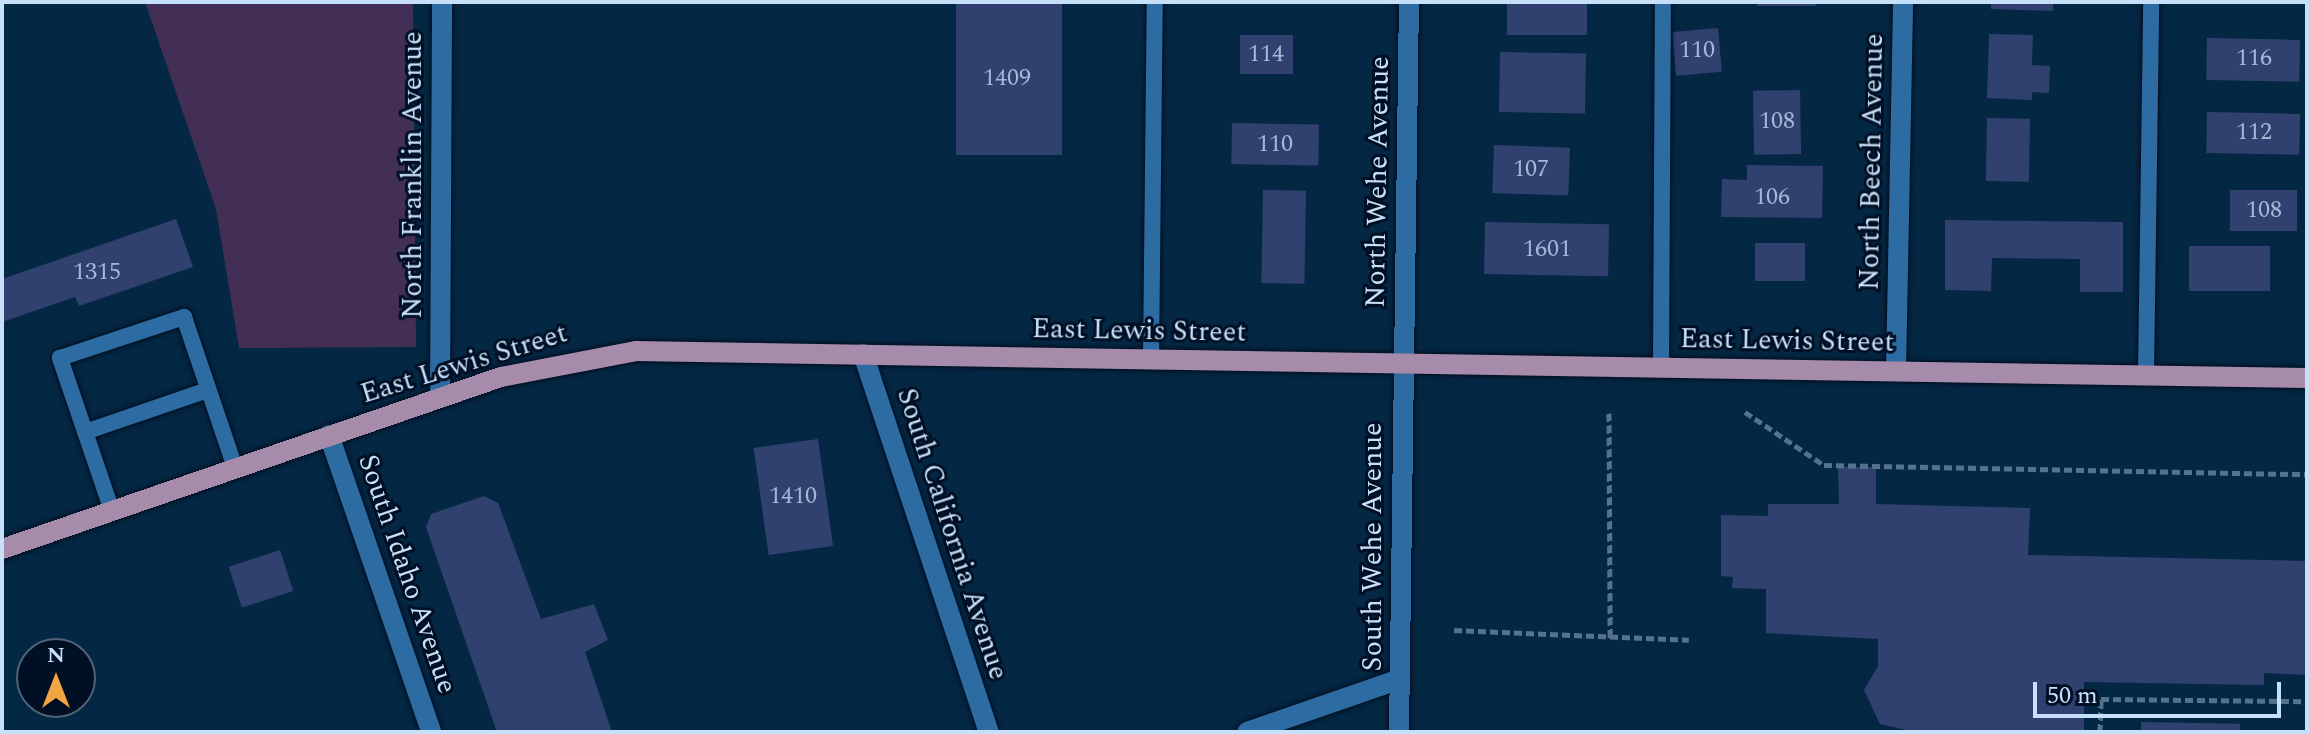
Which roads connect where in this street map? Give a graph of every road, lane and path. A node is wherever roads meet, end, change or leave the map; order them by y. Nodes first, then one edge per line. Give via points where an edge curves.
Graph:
1 (442, 2) edge
2 (1155, 2) edge
3 (1409, 2) edge
4 (1663, 2) edge
5 (1903, 2) edge
6 (2151, 2) edge
7 (863, 354) junction
8 (1151, 360) junction
9 (1403, 363) junction
10 (1661, 366) junction
11 (1896, 371) junction
12 (2146, 375) junction
13 (2307, 378) edge
14 (208, 390) junction
15 (440, 397) junction
16 (1745, 412) dead end
17 (1609, 413) dead end
18 (85, 432) junction
19 (329, 435) junction
20 (235, 468) junction
21 (2307, 474) edge
22 (112, 511) junction
23 (2, 549) edge
24 (1454, 630) dead end
25 (1610, 639) junction
26 (1689, 640) dead end
27 (1400, 679) junction
28 (2307, 701) edge
29 (431, 732) edge
30 (989, 732) edge
31 (1247, 732) edge
32 (1399, 732) edge
33 (2100, 732) edge

1 - 15 street, North Franklin Avenue
2 - 8 lane
3 - 9 street, North Wehe Avenue
4 - 10 lane
5 - 11 street, North Beech Avenue
6 - 12 lane
7 - 8 main road, East Lewis Street
7 - 15 main road, East Lewis Street via 598,354
7 - 30 street, South California Avenue
8 - 9 main road, East Lewis Street
9 - 10 main road, East Lewis Street
9 - 27 street, South Wehe Avenue
10 - 11 main road, East Lewis Street
11 - 12 main road, East Lewis Street
12 - 13 main road, East Lewis Street
14 - 18 lane
14 - 18 lane via 184,317 60,358
14 - 20 lane
15 - 19 main road, East Lewis Street
16 - 21 path via 1824,465
17 - 25 path
18 - 22 lane
19 - 20 main road, East Lewis Street
19 - 29 street, South Idaho Avenue
20 - 22 main road, East Lewis Street
22 - 23 main road, East Lewis Street
24 - 25 path
25 - 26 path
27 - 31 street
27 - 32 street, South Wehe Avenue
28 - 33 path via 2101,699

